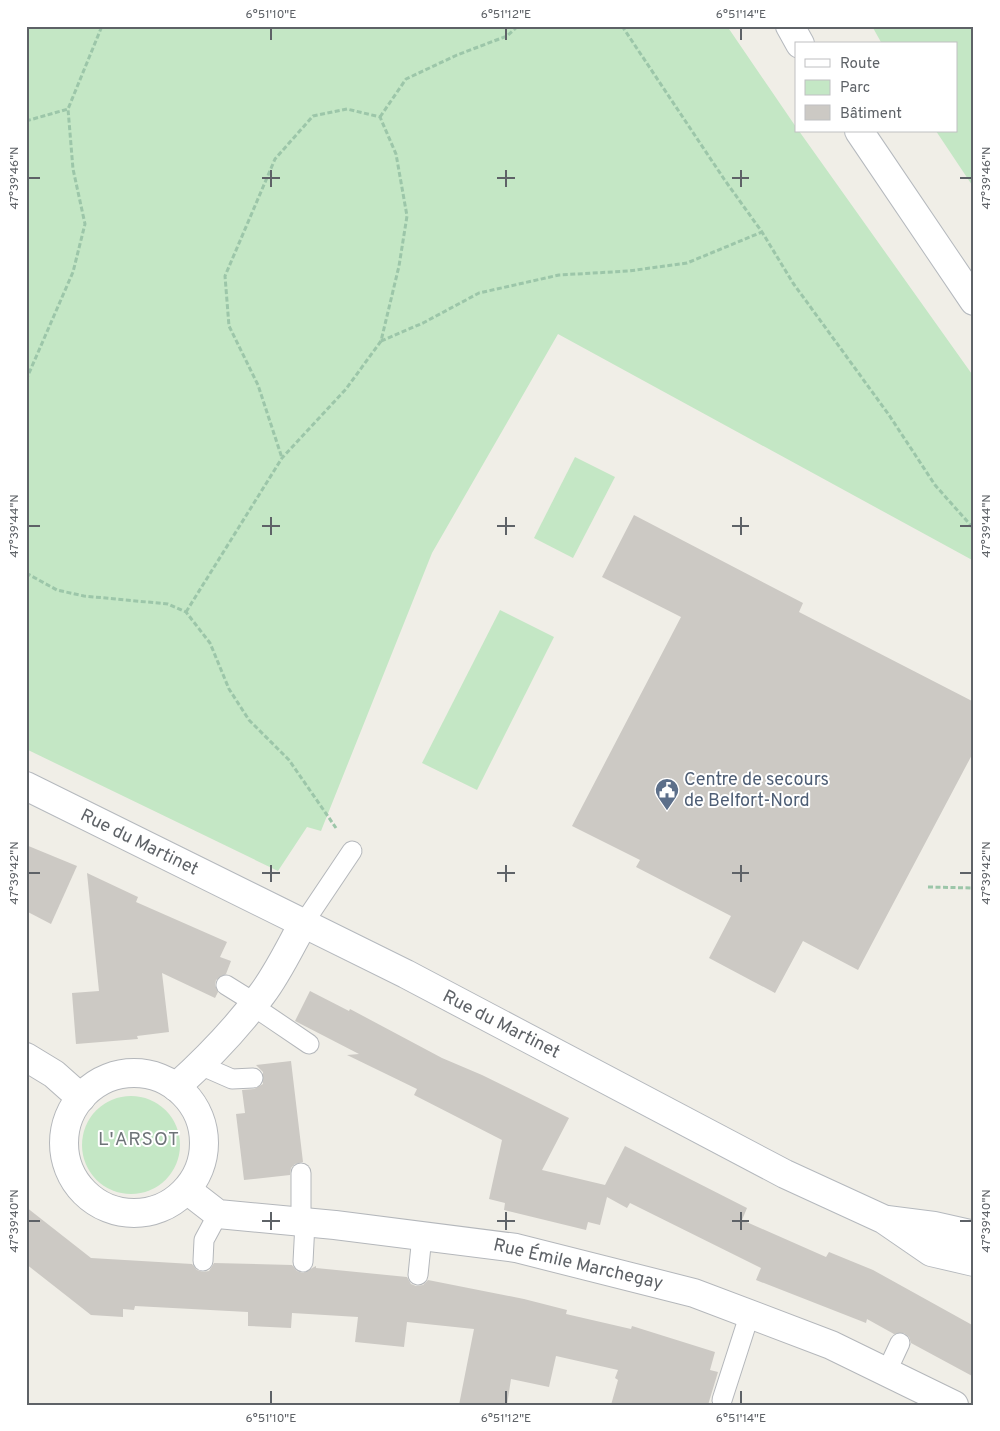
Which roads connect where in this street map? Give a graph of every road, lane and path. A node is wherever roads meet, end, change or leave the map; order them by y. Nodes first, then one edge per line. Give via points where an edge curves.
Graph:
1 (102, 26) edge
2 (518, 26) edge
3 (622, 26) edge
4 (790, 26) edge
5 (799, 42) edge
6 (68, 109) junction
7 (380, 117) junction
8 (26, 121) edge
9 (860, 132) edge
10 (762, 232) junction
11 (974, 301) edge
12 (381, 341) junction
13 (26, 380) edge
14 (282, 458) junction
15 (974, 529) edge
16 (26, 573) edge
17 (186, 612) junction
18 (26, 786) edge
19 (352, 851) joint
20 (928, 888) dead end
21 (974, 888) edge
22 (303, 924) junction
23 (226, 985) dead end
24 (254, 1004) junction
25 (309, 1044) dead end
26 (26, 1057) edge
27 (200, 1065) junction
28 (254, 1078) dead end
29 (176, 1087) junction
30 (81, 1098) junction
31 (301, 1173) dead end
32 (187, 1190) junction
33 (218, 1214) junction
34 (883, 1219) junction
35 (303, 1222) junction
36 (422, 1236) junction
37 (974, 1236) edge
38 (203, 1261) dead end
39 (303, 1262) dead end
40 (974, 1262) edge
41 (418, 1275) dead end
42 (750, 1313) junction
43 (900, 1344) dead end
44 (886, 1373) junction
45 (722, 1400) dead end
46 (954, 1405) edge

1 - 6 path
2 - 7 path via 507,36 406,79
3 - 10 path
4 - 5 street
6 - 8 path
6 - 13 path via 73,169 85,224 73,272
7 - 12 path via 396,154 407,216
7 - 14 path via 347,109 313,116 275,159 225,276 228,326 258,385
9 - 11 street
10 - 12 path via 687,263 629,271 559,275 479,293
10 - 15 path via 794,283 936,485
12 - 14 path via 346,389
14 - 17 path
16 - 17 path via 56,590 168,604
17 - 19 path via 210,643 229,689 249,720 289,760
18 - 22 street, Rue du Martinet
19 - 22 lane
20 - 21 path
22 - 24 street
22 - 34 street, Rue du Martinet via 406,974 785,1174
23 - 24 lane
24 - 25 lane
24 - 27 street
26 - 30 street via 54,1074
27 - 28 lane via 232,1080
27 - 29 street
29 - 30 street via 157,1077 137,1073 103,1081
29 - 32 street via 192,1103 202,1124 204,1148 199,1170
30 - 32 street via 68,1118 64,1142 68,1166 79,1188 98,1203 120,1212 145,1213 168,1205
31 - 35 lane
32 - 33 street
33 - 35 street, Rue Émile Marchegay
33 - 38 lane via 204,1240
34 - 37 street
34 - 40 street, Rue du Martinet via 931,1252
35 - 36 street, Rue Émile Marchegay
35 - 39 lane
36 - 41 lane
36 - 42 street, Rue Émile Marchegay via 516,1248 694,1293
42 - 44 street, Rue Émile Marchegay via 831,1345
42 - 45 lane
43 - 44 lane
44 - 46 street, Rue Émile Marchegay

